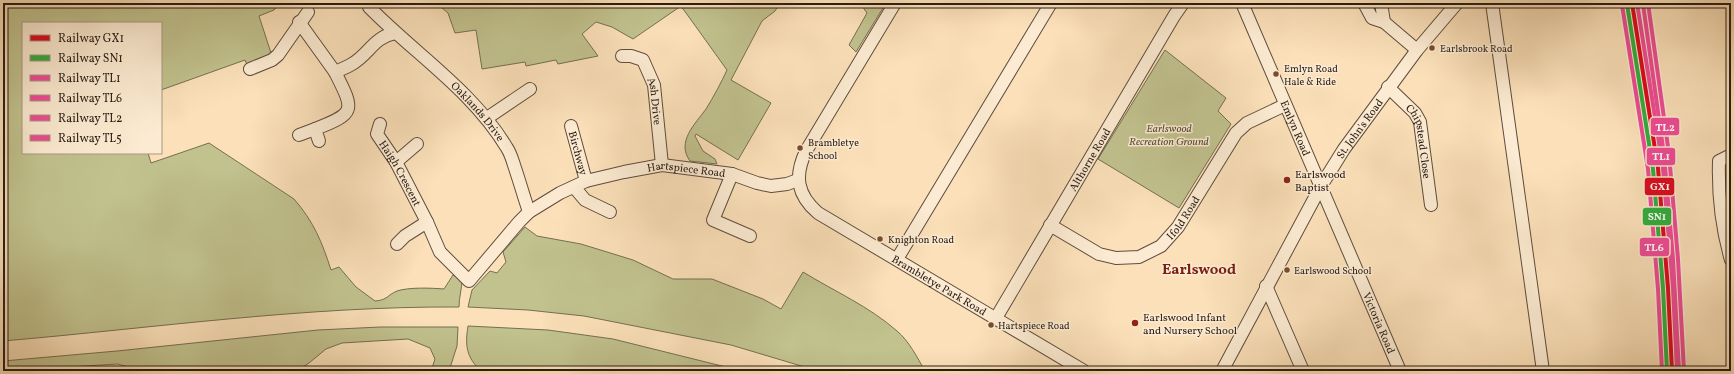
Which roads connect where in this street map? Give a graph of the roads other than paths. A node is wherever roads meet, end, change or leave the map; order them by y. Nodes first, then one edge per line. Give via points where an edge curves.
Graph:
1 (895, 3) edge
2 (1051, 3) edge
3 (1183, 3) edge
4 (1242, 3) edge
5 (1364, 3) edge
6 (1381, 3) edge
7 (1457, 3) edge
8 (1492, 3) edge
9 (369, 7) dead end
10 (308, 12) dead end
11 (299, 22) junction
12 (1384, 22) junction
13 (395, 33) junction
14 (1417, 50) junction
15 (622, 56) dead end
16 (250, 69) dead end
17 (335, 72) junction
18 (1388, 87) junction
19 (530, 89) dead end
20 (1286, 105) junction
21 (487, 118) junction
22 (380, 124) dead end
23 (571, 126) dead end
24 (315, 129) junction
25 (299, 135) dead end
26 (319, 141) dead end
27 (417, 144) dead end
28 (1731, 155) edge
29 (396, 162) junction
30 (662, 165) junction
31 (732, 174) junction
32 (798, 180) junction
33 (586, 181) junction
34 (1321, 186) junction
35 (574, 187) junction
36 (1431, 205) dead end
37 (529, 212) junction
38 (610, 212) dead end
39 (427, 222) junction
40 (1050, 225) junction
41 (750, 236) dead end
42 (397, 244) dead end
43 (896, 259) junction
44 (1731, 260) edge
45 (469, 281) joint
46 (1266, 286) junction
47 (996, 318) junction
48 (1084, 371) edge
49 (1222, 371) edge
50 (1303, 371) edge
51 (1400, 371) edge
52 (1543, 371) edge

1 - 32 street via 806,151 800,164
2 - 43 street
3 - 40 street, Althorne Road
4 - 20 street, Emlyn Road
5 - 12 street via 1372,18
6 - 12 street
7 - 14 street, St. John's Road
8 - 52 street
9 - 13 street, Oaklands Drive
10 - 11 street
11 - 16 street via 278,55
11 - 17 street
12 - 14 street
13 - 17 street via 385,35 353,64
13 - 21 street, Oaklands Drive via 432,63
14 - 18 street, St. John's Road
15 - 30 street, Ash Drive via 642,60 654,85
17 - 24 street via 350,106 346,114 337,121
18 - 34 street, St. John's Road
18 - 36 street, Chipstead Close via 1415,113 1420,122
19 - 21 street
20 - 34 street, Emlyn Road
20 - 40 street, Ifold Road via 1247,123 1236,133 1178,226 1161,246 1139,257 1116,258 1099,254
21 - 37 street, Oaklands Drive via 508,150
22 - 29 street, Haigh Crescent via 377,134
23 - 33 street, Birchway
24 - 25 street
24 - 26 street
27 - 29 street
28 - 44 street via 1719,160 1719,172 1726,239
29 - 39 street, Haigh Crescent
30 - 31 street, Hartspiece Road
30 - 33 street, Hartspiece Road
31 - 32 street, Hartspiece Road via 771,186
31 - 41 street via 713,220
32 - 43 street, Brambletye Park Road via 809,206
33 - 35 street, Hartspiece Road
34 - 46 street, St. John's Road
34 - 51 street, Victoria Road
35 - 37 street, Hartspiece Road
35 - 38 street via 585,200
37 - 45 street, Hartspiece Road
39 - 42 street
39 - 45 street, Haigh Crescent via 440,252
40 - 47 street, Althorne Road
43 - 47 street, Brambletye Park Road
46 - 49 street, St. John's Road
46 - 50 street
47 - 48 street, Brambletye Park Road

